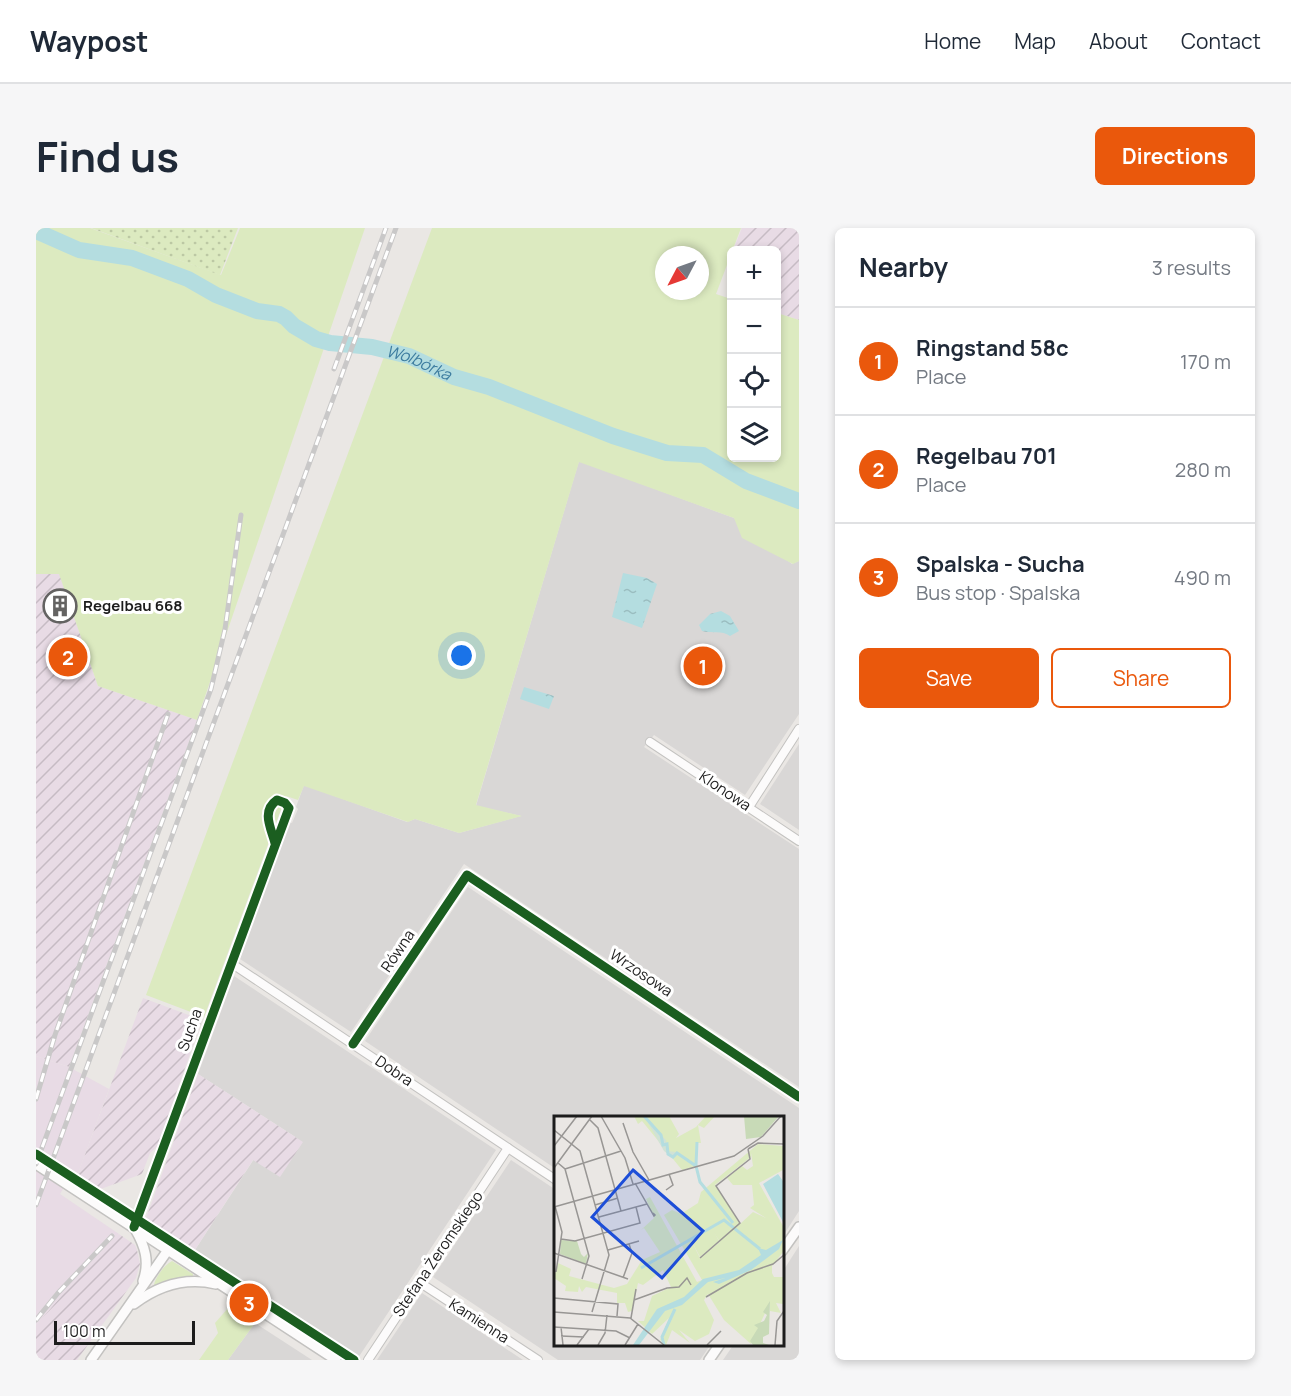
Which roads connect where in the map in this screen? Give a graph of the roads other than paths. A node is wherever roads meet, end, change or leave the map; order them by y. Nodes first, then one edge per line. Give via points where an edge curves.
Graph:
1 (799, 729) edge
2 (650, 742) dead end
3 (748, 807) junction
4 (799, 841) edge
5 (275, 843) junction
6 (467, 875) joint
7 (231, 963) junction
8 (353, 1044) junction
9 (799, 1097) edge
10 (508, 1148) junction
11 (36, 1164) edge
12 (554, 1179) edge
13 (134, 1227) junction
14 (799, 1227) edge
15 (168, 1250) junction
16 (784, 1250) edge
17 (419, 1282) junction
18 (224, 1286) junction
19 (141, 1290) junction
20 (125, 1311) junction
21 (719, 1345) edge
22 (91, 1360) edge
23 (336, 1360) edge
24 (368, 1360) edge
25 (538, 1360) edge
26 (709, 1360) edge

1 - 3 street
2 - 3 street, Klonowa
3 - 4 street, Klonowa
5 - 5 street, Sucha via 289,808 277,800 267,812
5 - 7 street, Sucha
6 - 8 street, Równa
6 - 9 street, Wrzosowa
7 - 8 street, Dobra
7 - 13 street, Sucha
8 - 10 street, Dobra
10 - 12 street, Dobra
10 - 17 street, Stefana Żeromskiego
11 - 13 street
13 - 15 street
13 - 19 street via 147,1259
14 - 16 street
15 - 18 street
15 - 19 street
17 - 24 street, Stefana Żeromskiego
17 - 25 street, Kamienna
18 - 20 street via 196,1280 169,1285
18 - 23 street
19 - 20 street
20 - 22 street
21 - 26 street

